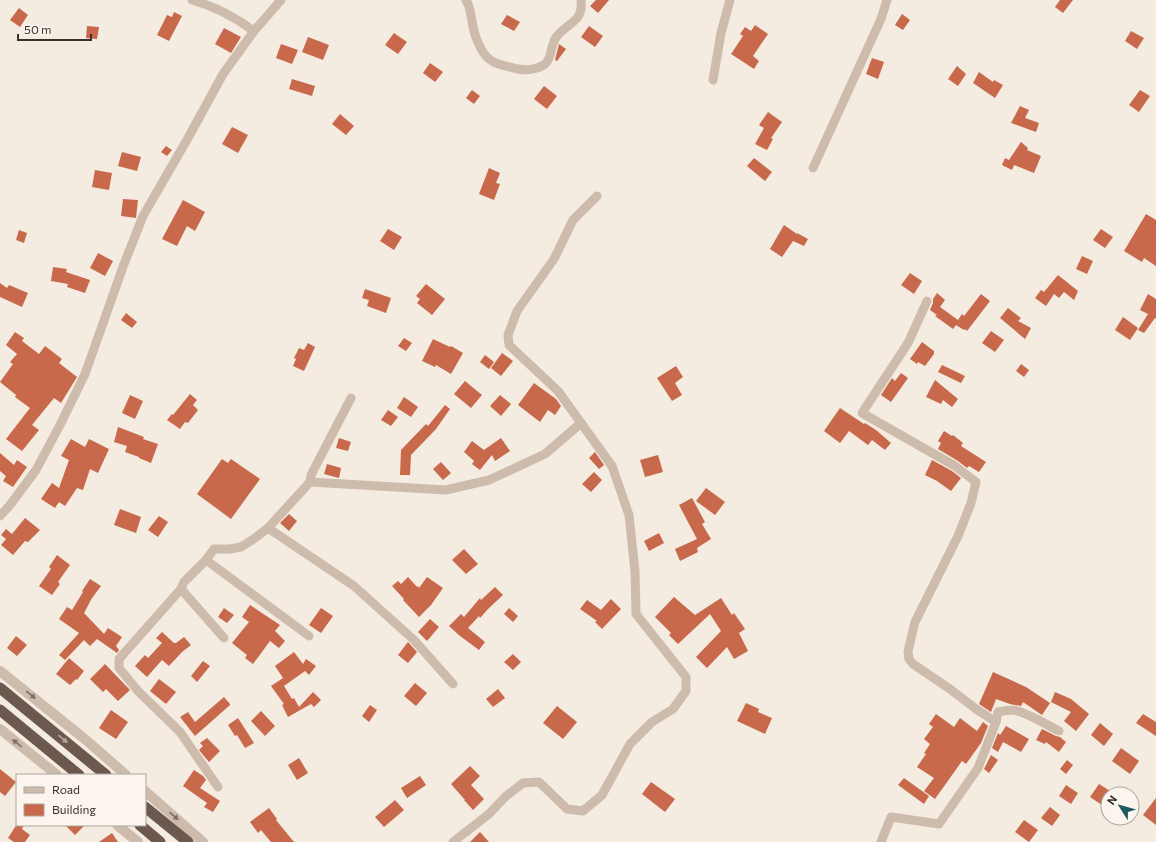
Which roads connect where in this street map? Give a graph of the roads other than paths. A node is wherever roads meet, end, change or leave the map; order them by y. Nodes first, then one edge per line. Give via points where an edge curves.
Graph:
1 (192, 0) edge
2 (281, 0) edge
3 (466, 0) edge
4 (581, 0) edge
5 (730, 0) edge
6 (887, 0) edge
7 (254, 31) junction
8 (713, 80) dead end
9 (813, 168) dead end
10 (597, 196) dead end
11 (927, 301) dead end
12 (351, 398) dead end
13 (581, 423) junction
14 (310, 482) junction
15 (0, 516) edge
16 (268, 528) junction
17 (206, 560) junction
18 (181, 589) junction
19 (309, 636) dead end
20 (224, 638) dead end
21 (0, 671) edge
22 (453, 684) dead end
23 (0, 688) edge
24 (0, 710) edge
25 (996, 722) junction
26 (0, 729) edge
27 (1059, 731) dead end
28 (55, 774) edge
29 (78, 774) edge
30 (105, 774) edge
31 (125, 774) edge
32 (218, 787) dead end
33 (146, 792) edge
34 (146, 808) edge
35 (118, 826) edge
36 (141, 826) edge
37 (138, 842) edge
38 (160, 842) edge
39 (188, 842) edge
40 (203, 842) edge
41 (453, 842) edge
42 (881, 842) edge

1 - 7 street via 214,8
2 - 7 street
3 - 4 street via 474,35 485,54 492,61 521,70 540,67 548,61 555,37 570,26 580,14
5 - 8 street
6 - 9 street via 881,19
7 - 15 street via 223,74 143,216 85,374 64,419 36,470
10 - 13 street via 573,220 554,259 517,311 508,335 509,345 558,391
11 - 25 street via 908,343 862,413 955,466 976,482 958,536 915,622 908,651 909,660 913,664
12 - 14 street via 311,475
13 - 14 street via 545,454 489,480 446,490
13 - 41 street via 612,466 629,515 635,571 636,614 686,677 686,691 673,709 652,722 630,744 602,795 584,811 567,809 539,782 523,783
14 - 16 street
16 - 17 street via 241,547 214,549
16 - 22 street via 354,586 414,640
17 - 18 street via 184,582
17 - 19 street
18 - 20 street
18 - 32 street via 120,659 119,668 138,691 180,732
21 -> 31 street
23 -> 30 highway
24 - 29 highway
25 - 27 street via 998,712 1014,710
25 - 42 street via 978,768 938,824 891,817
28 -> 26 street
33 -> 40 street
34 - 39 highway
35 - 37 street
36 - 38 highway

